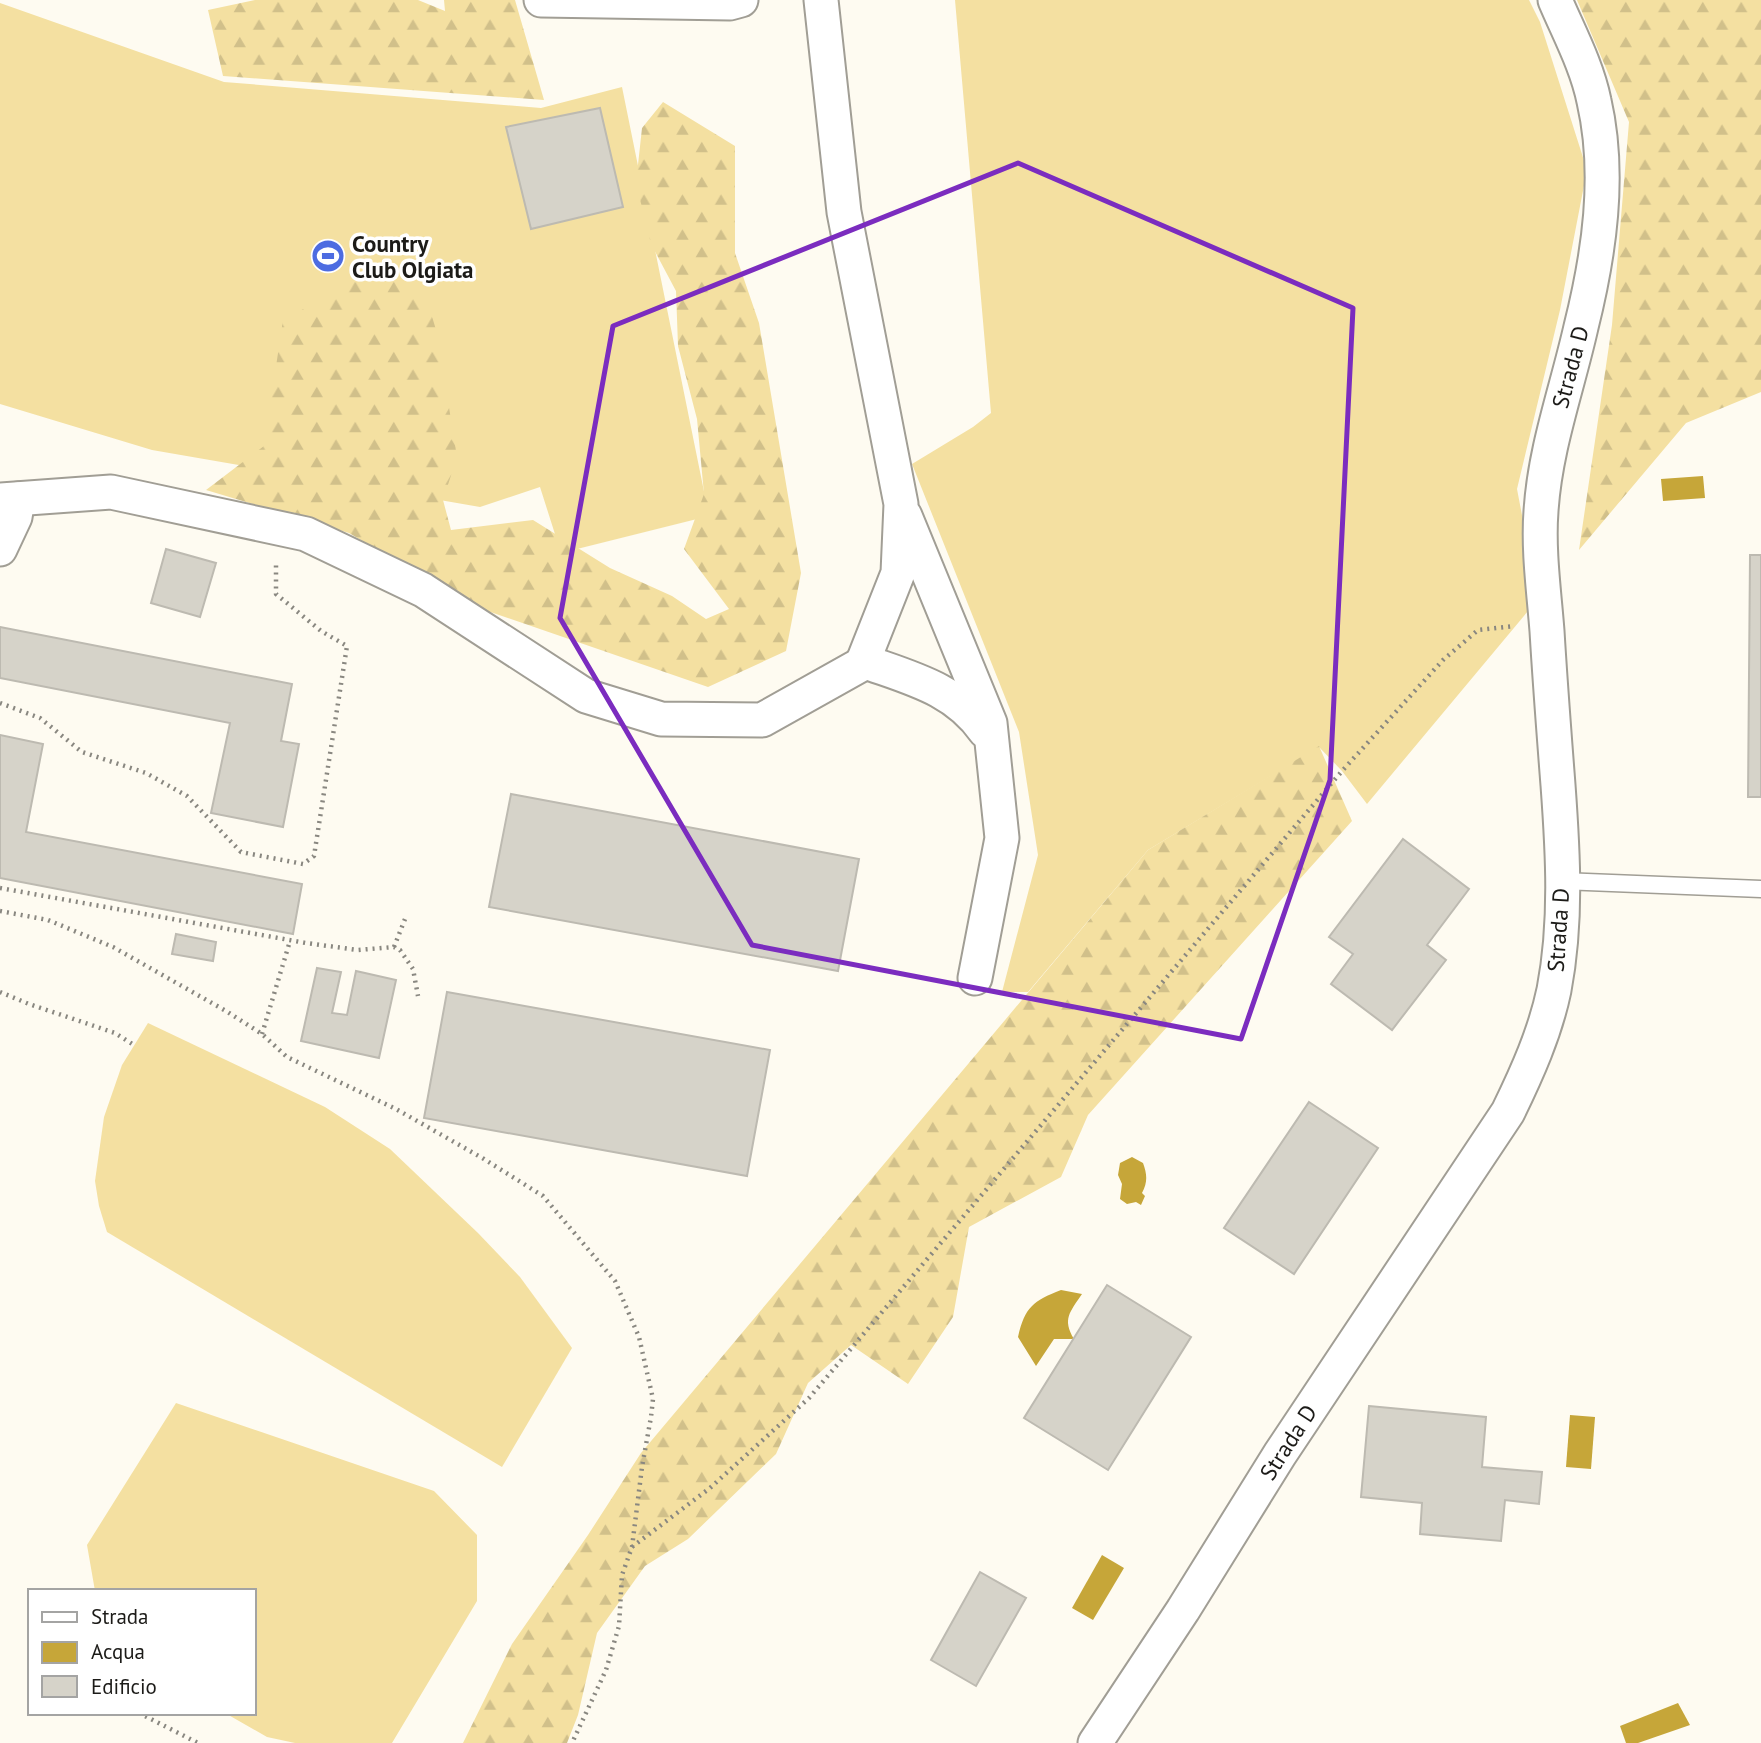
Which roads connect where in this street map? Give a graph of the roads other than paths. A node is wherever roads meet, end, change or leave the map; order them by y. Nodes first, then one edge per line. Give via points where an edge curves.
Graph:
1 (541, 0) edge
2 (741, 0) edge
3 (821, 0) edge
4 (1555, 0) edge
5 (9, 499) edge
6 (901, 504) junction
7 (0, 549) edge
8 (863, 661) junction
9 (966, 665) junction
10 (949, 694) junction
11 (992, 741) junction
12 (1562, 881) junction
13 (1761, 889) edge
14 (975, 978) dead end
15 (1095, 1743) edge

1 - 2 street
3 - 6 street via 844,212
4 - 12 street, Strada D via 1594,101 1603,182 1582,326 1552,434 1541,514
5 - 7 street via 15,517
5 - 8 street via 111,492 306,534 423,590 586,696 661,719 762,720
6 - 8 street via 898,573
6 - 9 street
8 - 10 street
9 - 10 street via 962,685
9 - 11 street via 990,723
10 - 11 street via 975,716
11 - 14 street via 1002,838
12 - 13 lane
12 - 15 street, Strada D via 1554,990 1539,1043 1508,1112

